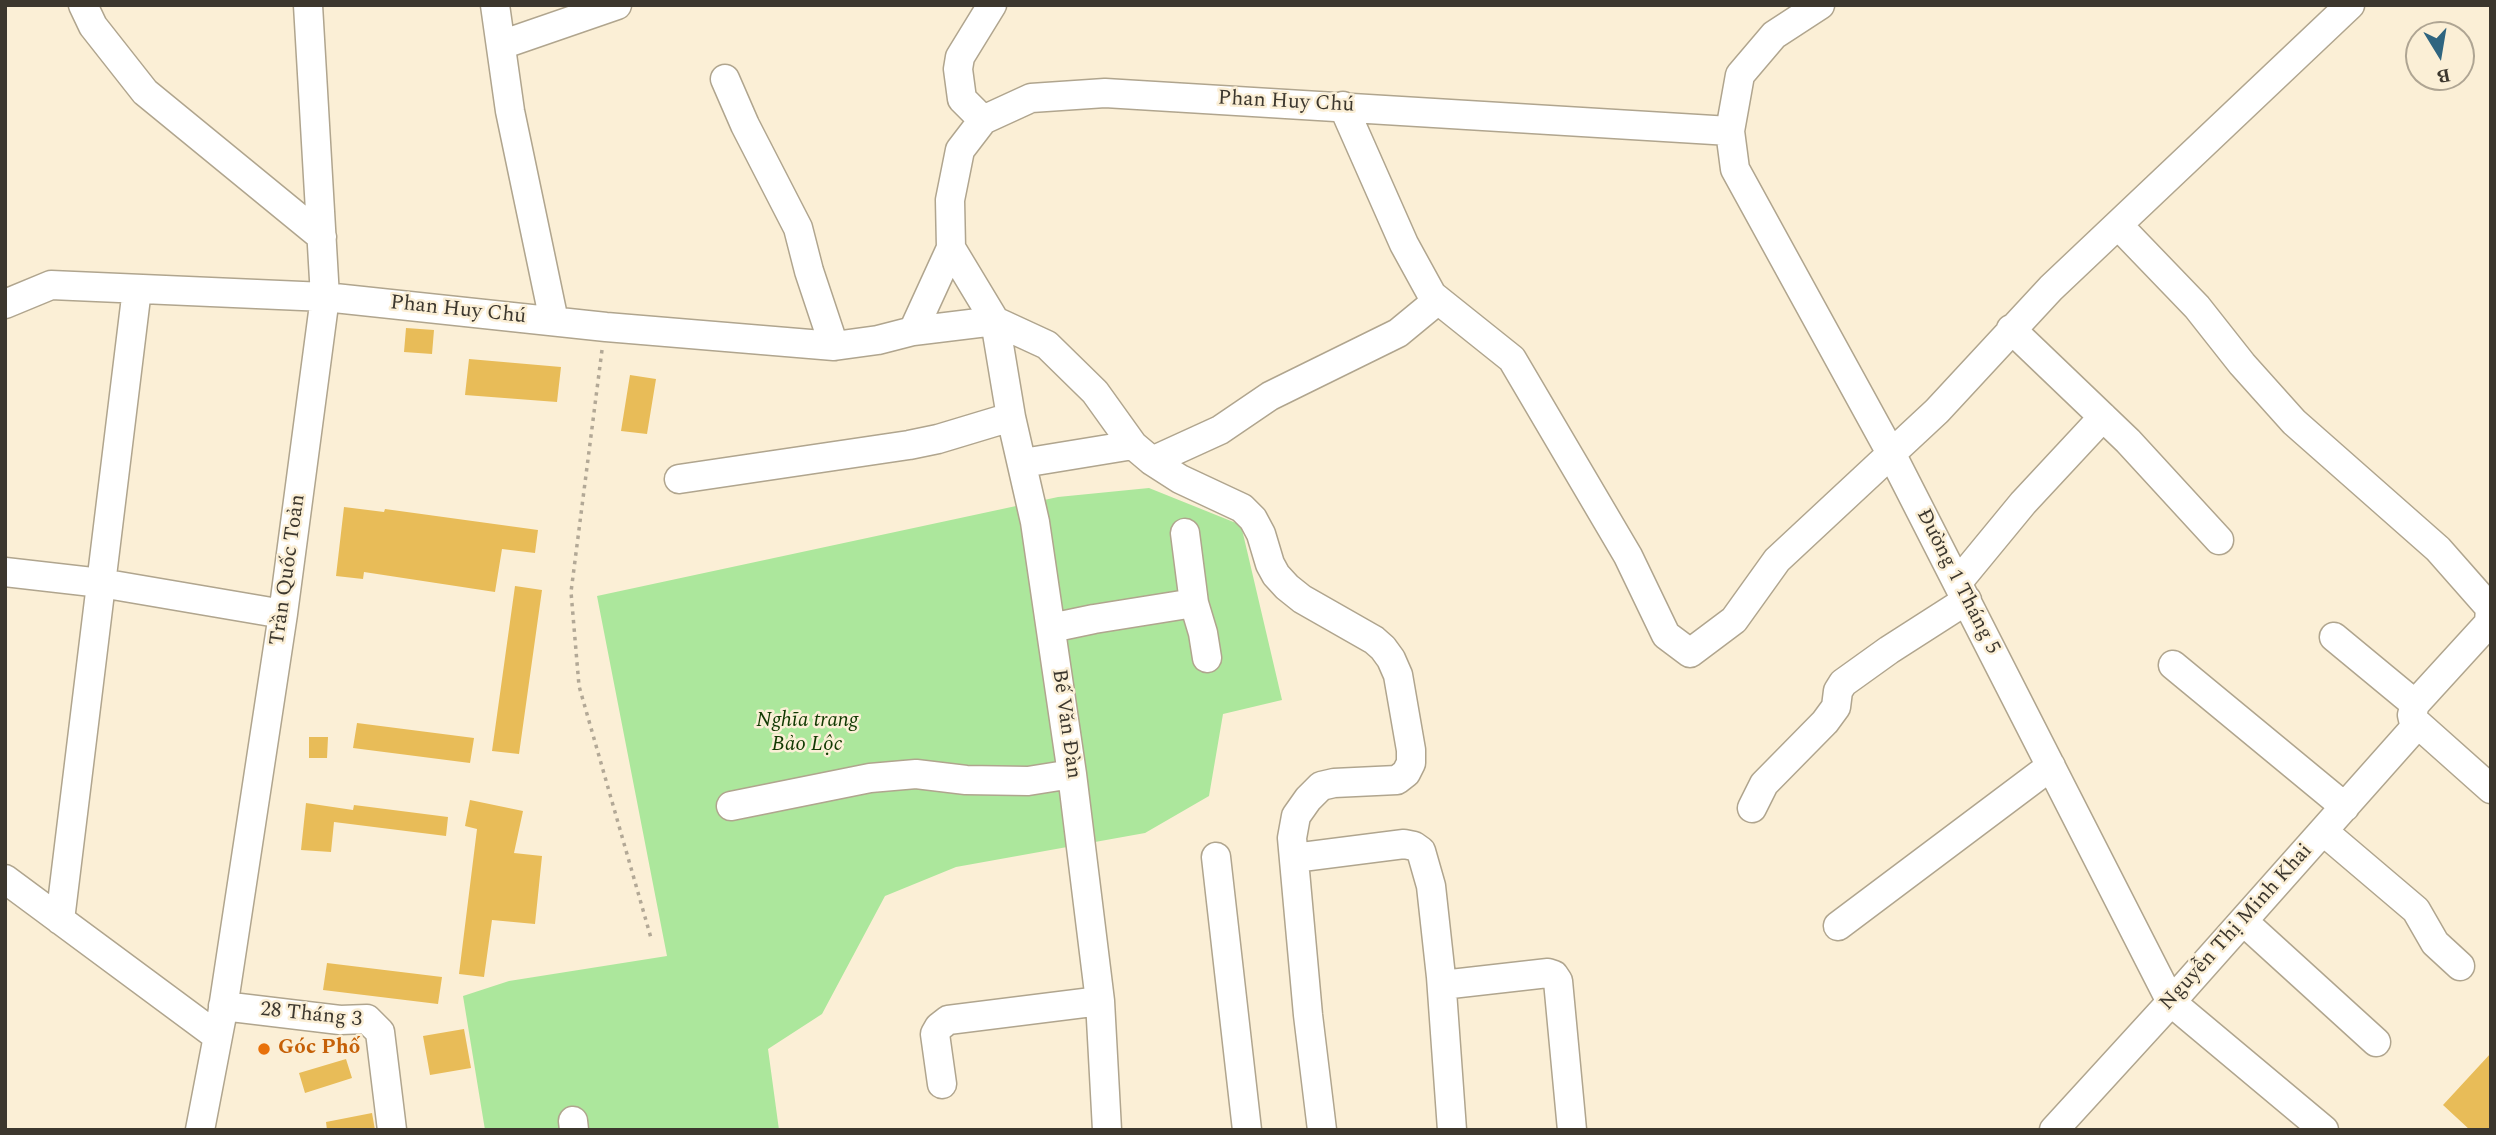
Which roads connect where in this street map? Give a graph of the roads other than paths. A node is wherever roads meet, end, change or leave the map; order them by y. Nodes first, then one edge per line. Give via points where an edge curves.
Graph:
1 (83, 5) edge
2 (308, 5) edge
3 (495, 5) edge
4 (617, 5) edge
5 (992, 5) edge
6 (1820, 5) edge
7 (2350, 5) edge
8 (501, 45) junction
9 (725, 79) dead end
10 (1343, 106) junction
11 (983, 120) junction
12 (1730, 131) junction
13 (2118, 225) junction
14 (323, 237) junction
15 (951, 248) junction
16 (137, 289) junction
17 (325, 297) junction
18 (1438, 300) junction
19 (5, 304) edge
20 (554, 321) junction
21 (995, 321) junction
22 (2011, 329) junction
23 (913, 331) junction
24 (834, 346) junction
25 (1011, 416) junction
26 (2103, 416) junction
27 (1143, 453) junction
28 (1892, 455) junction
29 (1023, 463) junction
30 (679, 479) dead end
31 (1185, 533) dead end
32 (2219, 540) dead end
33 (5, 572) edge
34 (101, 583) junction
35 (1962, 591) junction
36 (1194, 603) junction
37 (283, 614) junction
38 (1051, 628) junction
39 (2334, 637) dead end
40 (1207, 658) dead end
41 (2173, 665) dead end
42 (2416, 719) junction
43 (2051, 766) junction
44 (1072, 774) junction
45 (2491, 789) edge
46 (731, 806) dead end
47 (2345, 807) junction
48 (1752, 808) dead end
49 (2323, 831) junction
50 (1216, 857) dead end
51 (1294, 858) junction
52 (5, 879) edge
53 (60, 920) junction
54 (2243, 921) junction
55 (1838, 926) dead end
56 (2460, 966) dead end
57 (1442, 985) junction
58 (1100, 1001) junction
59 (2171, 1002) junction
60 (223, 1006) junction
61 (217, 1037) junction
62 (2376, 1042) dead end
63 (942, 1084) dead end
64 (200, 1130) edge
65 (392, 1130) edge
66 (1108, 1130) edge
67 (1247, 1130) edge
68 (1322, 1130) edge
69 (1452, 1130) edge
70 (1572, 1130) edge
71 (2054, 1130) edge
72 (2324, 1130) edge

1 - 14 street via 93,26 145,92
2 - 14 street, Trần Quốc Toản
3 - 8 street
4 - 8 street
5 - 11 street via 960,57 958,69 961,99
6 - 12 street, Đường 1 Tháng 5 via 1774,35 1740,75
7 - 13 street
8 - 20 street via 510,111
9 - 24 street via 798,229
10 - 11 street, Phan Huy Chú via 1105,93 1031,97
10 - 12 street, Phan Huy Chú
10 - 18 street via 1404,244
11 - 15 street, Phan Huy Chú via 960,150 950,200
12 - 28 street, Đường 1 Tháng 5 via 1735,169
13 - 22 street
13 - 42 street, Nguyễn Thị Minh Khai via 2197,307 2294,422 2438,549 2490,608 2489,622
14 - 17 street, Trần Quốc Toản
15 - 21 street
15 - 23 street
16 - 17 street, Phan Huy Chú
16 - 19 street, Phan Huy Chú via 51,285
16 - 34 street
17 - 20 street, Phan Huy Chú
17 - 37 street, Trần Quốc Toản
18 - 27 street via 1398,333 1270,396 1220,430
18 - 28 street via 1512,359 1628,556 1666,635 1690,653 1734,620 1777,560
20 - 24 street, Phan Huy Chú
21 - 23 street, Phan Huy Chú
21 - 25 street, Bế Văn Đàn
21 - 27 street via 1047,345 1095,392
22 - 26 street
22 - 28 street
23 - 24 street, Phan Huy Chú
25 - 29 street, Bế Văn Đàn
25 - 30 street via 919,443
26 - 32 street
26 - 35 street via 2023,503
27 - 29 street
27 - 51 street via 1180,479 1242,508 1261,534 1276,575 1302,600 1374,640 1398,675 1411,750 1406,774 1397,780 1321,786 1296,816
28 - 35 street, Đường 1 Tháng 5
29 - 38 street, Bế Văn Đàn
31 - 36 street
33 - 34 street
34 - 37 street
34 - 53 street
35 - 43 street, Đường 1 Tháng 5
35 - 48 street via 1843,683 1836,707 1764,784
36 - 38 street
36 - 40 street
37 - 60 street, Trần Quốc Toản
38 - 44 street, Bế Văn Đàn
39 - 42 street
41 - 47 street
42 - 45 street
42 - 47 street, Nguyễn Thị Minh Khai
43 - 55 street
43 - 59 street, Đường 1 Tháng 5
44 - 46 street via 1028,781 916,774 870,778
44 - 58 street, Bế Văn Đàn
47 - 49 street, Nguyễn Thị Minh Khai
49 - 54 street, Nguyễn Thị Minh Khai
49 - 56 street via 2416,911 2435,943
50 - 67 street
51 - 57 street via 1404,844 1421,851 1431,886
51 - 68 street
52 - 53 street
53 - 61 street
54 - 59 street, Nguyễn Thị Minh Khai
54 - 62 street
57 - 69 street
57 - 70 street via 1554,975
58 - 63 street via 948,1020 935,1034
58 - 66 street, Bế Văn Đàn
59 - 71 street, Nguyễn Thị Minh Khai
59 - 72 street, Đường 1 Tháng 5
60 - 61 street, Trần Quốc Toản
60 - 65 street, 28 Tháng 3 via 367,1019 380,1032
61 - 64 street, Trần Quốc Toản

